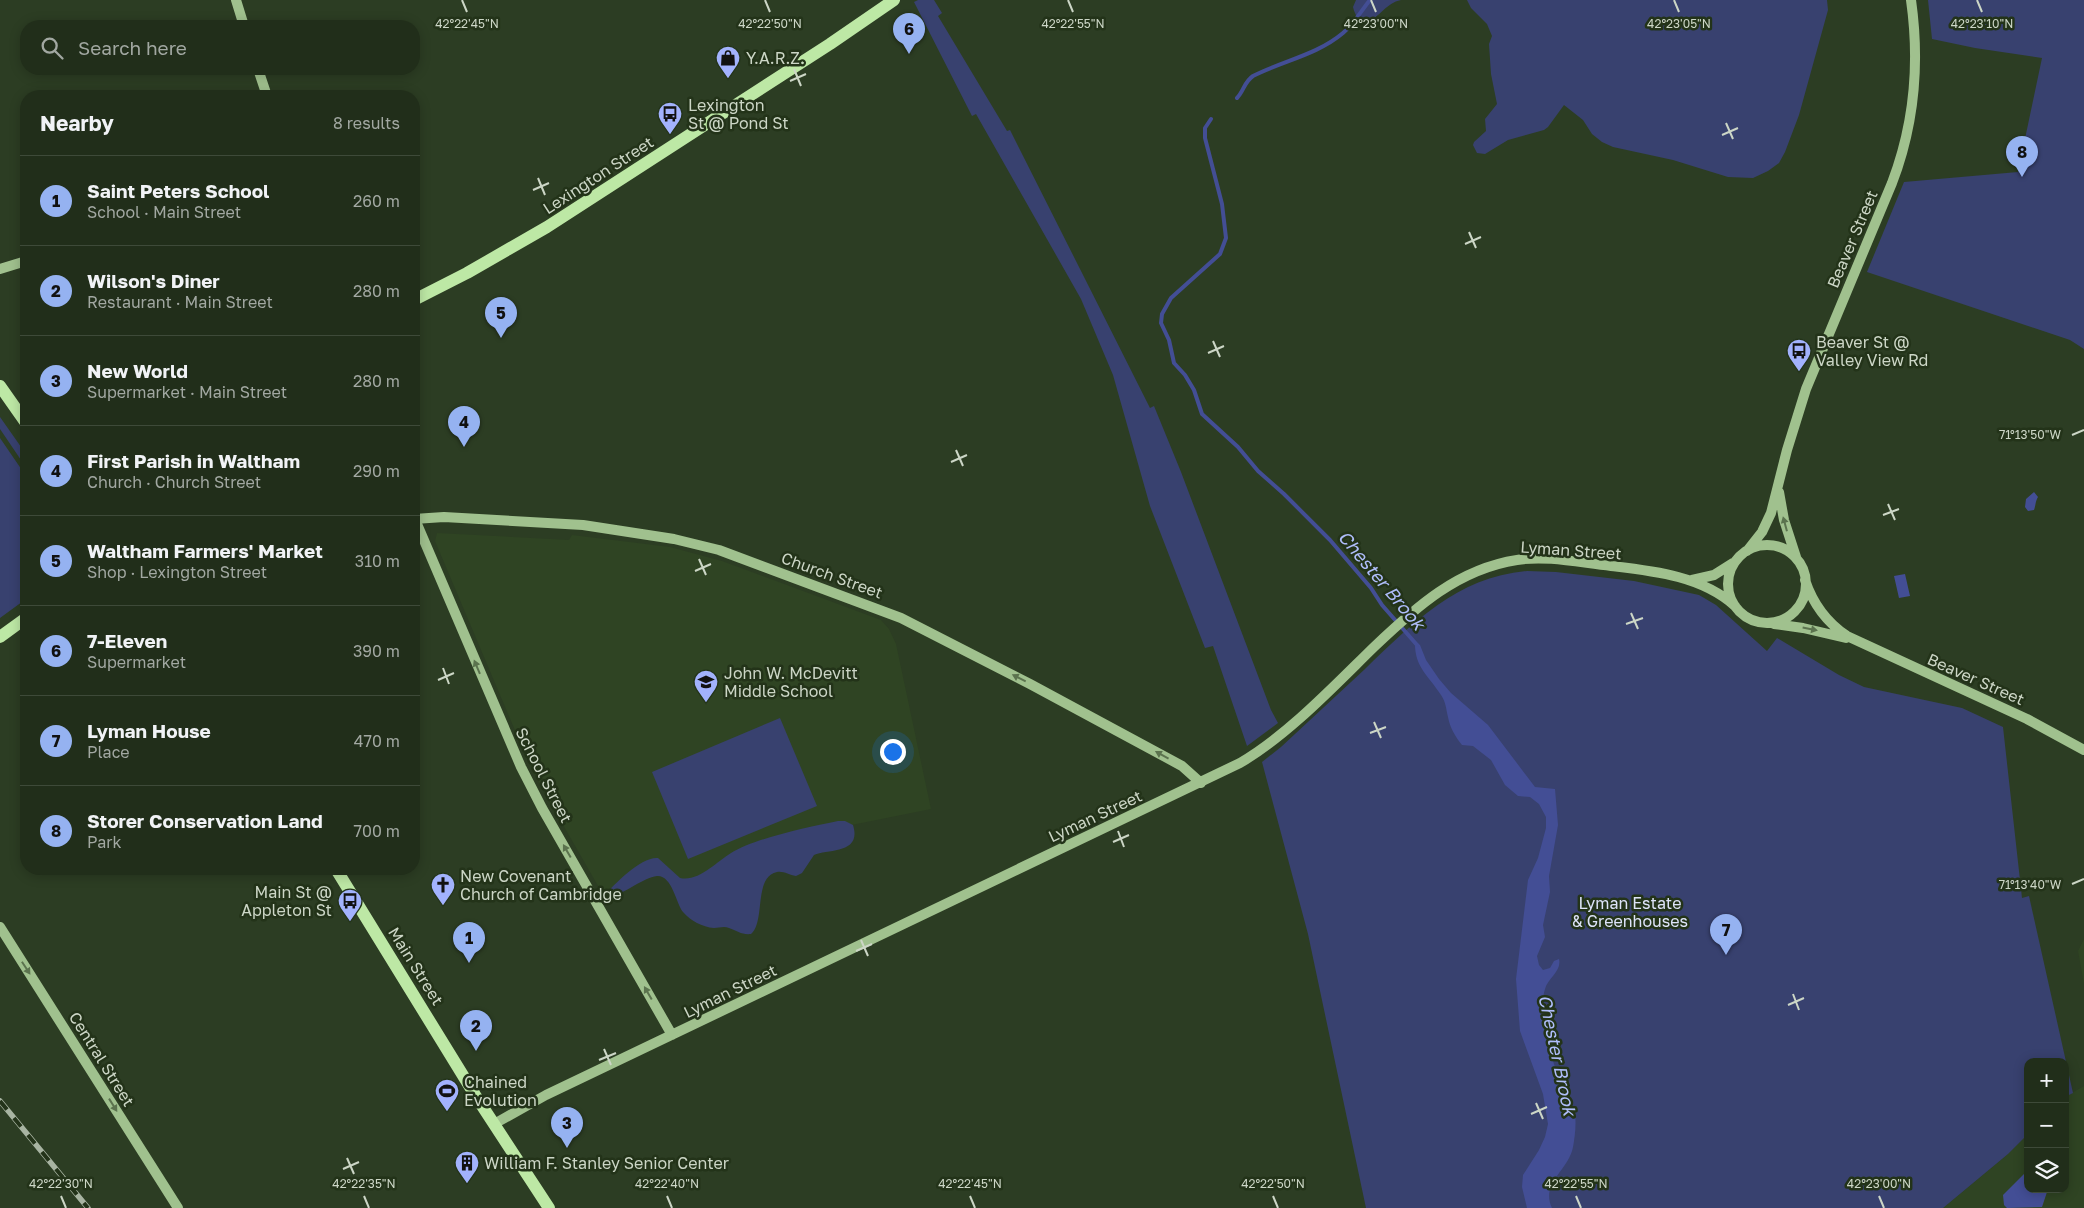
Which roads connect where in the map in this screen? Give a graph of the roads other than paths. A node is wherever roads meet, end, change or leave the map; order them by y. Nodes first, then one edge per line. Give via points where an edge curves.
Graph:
1 (236, 0) edge
2 (894, 0) edge
3 (1911, 0) edge
4 (242, 20) edge
5 (260, 75) edge
6 (265, 90) edge
7 (20, 263) edge
8 (0, 269) edge
9 (420, 297) edge
10 (0, 386) edge
11 (20, 414) edge
12 (1780, 482) junction
13 (420, 518) edge
14 (420, 532) edge
15 (1747, 551) junction
16 (1738, 559) junction
17 (1799, 563) junction
18 (1689, 580) junction
19 (1805, 580) junction
20 (1735, 606) junction
21 (20, 622) edge
22 (1765, 623) junction
23 (0, 637) edge
24 (1854, 640) junction
25 (2084, 750) edge
26 (1201, 783) junction
27 (340, 875) edge
28 (0, 926) edge
29 (672, 1035) junction
30 (494, 1124) junction
31 (178, 1208) edge
32 (549, 1208) edge

1 - 4 main road
2 - 9 main road, Lexington Street via 554,223
3 - 12 main road, Beaver Street via 1916,73 1906,143 1806,389
5 - 6 main road
7 - 8 main road
10 - 11 main road
12 - 15 main road, Beaver Street via 1766,524
17 -> 12 main road, Beaver Street via 1782,512
26 -> 13 main road, Church Street via 1182,766 901,618 719,550 674,539 583,525
29 -> 14 main road, School Street via 521,767
15 - 16 main road
15 - 17 main road via 1759,546 1772,546 1790,553
16 - 18 main road, Lyman Street via 1714,575
16 - 20 main road via 1728,581
17 - 19 main road
18 - 20 main road, Lyman Street via 1716,591
18 - 26 main road, Lyman Street via 1616,567 1547,560 1519,560 1466,576 1413,610 1275,739 1246,760
19 - 22 main road via 1804,596 1796,611 1782,620
19 - 24 main road, Beaver Street via 1820,612 1833,626
20 - 22 main road via 1747,618
21 - 23 main road
22 -> 24 main road, Beaver Street
24 - 25 main road, Beaver Street via 2026,719
26 - 29 main road, Lyman Street
27 - 30 main road, Main Street
28 -> 31 main road, Central Street
29 - 30 main road, Lyman Street via 538,1099
30 - 32 main road, Main Street

